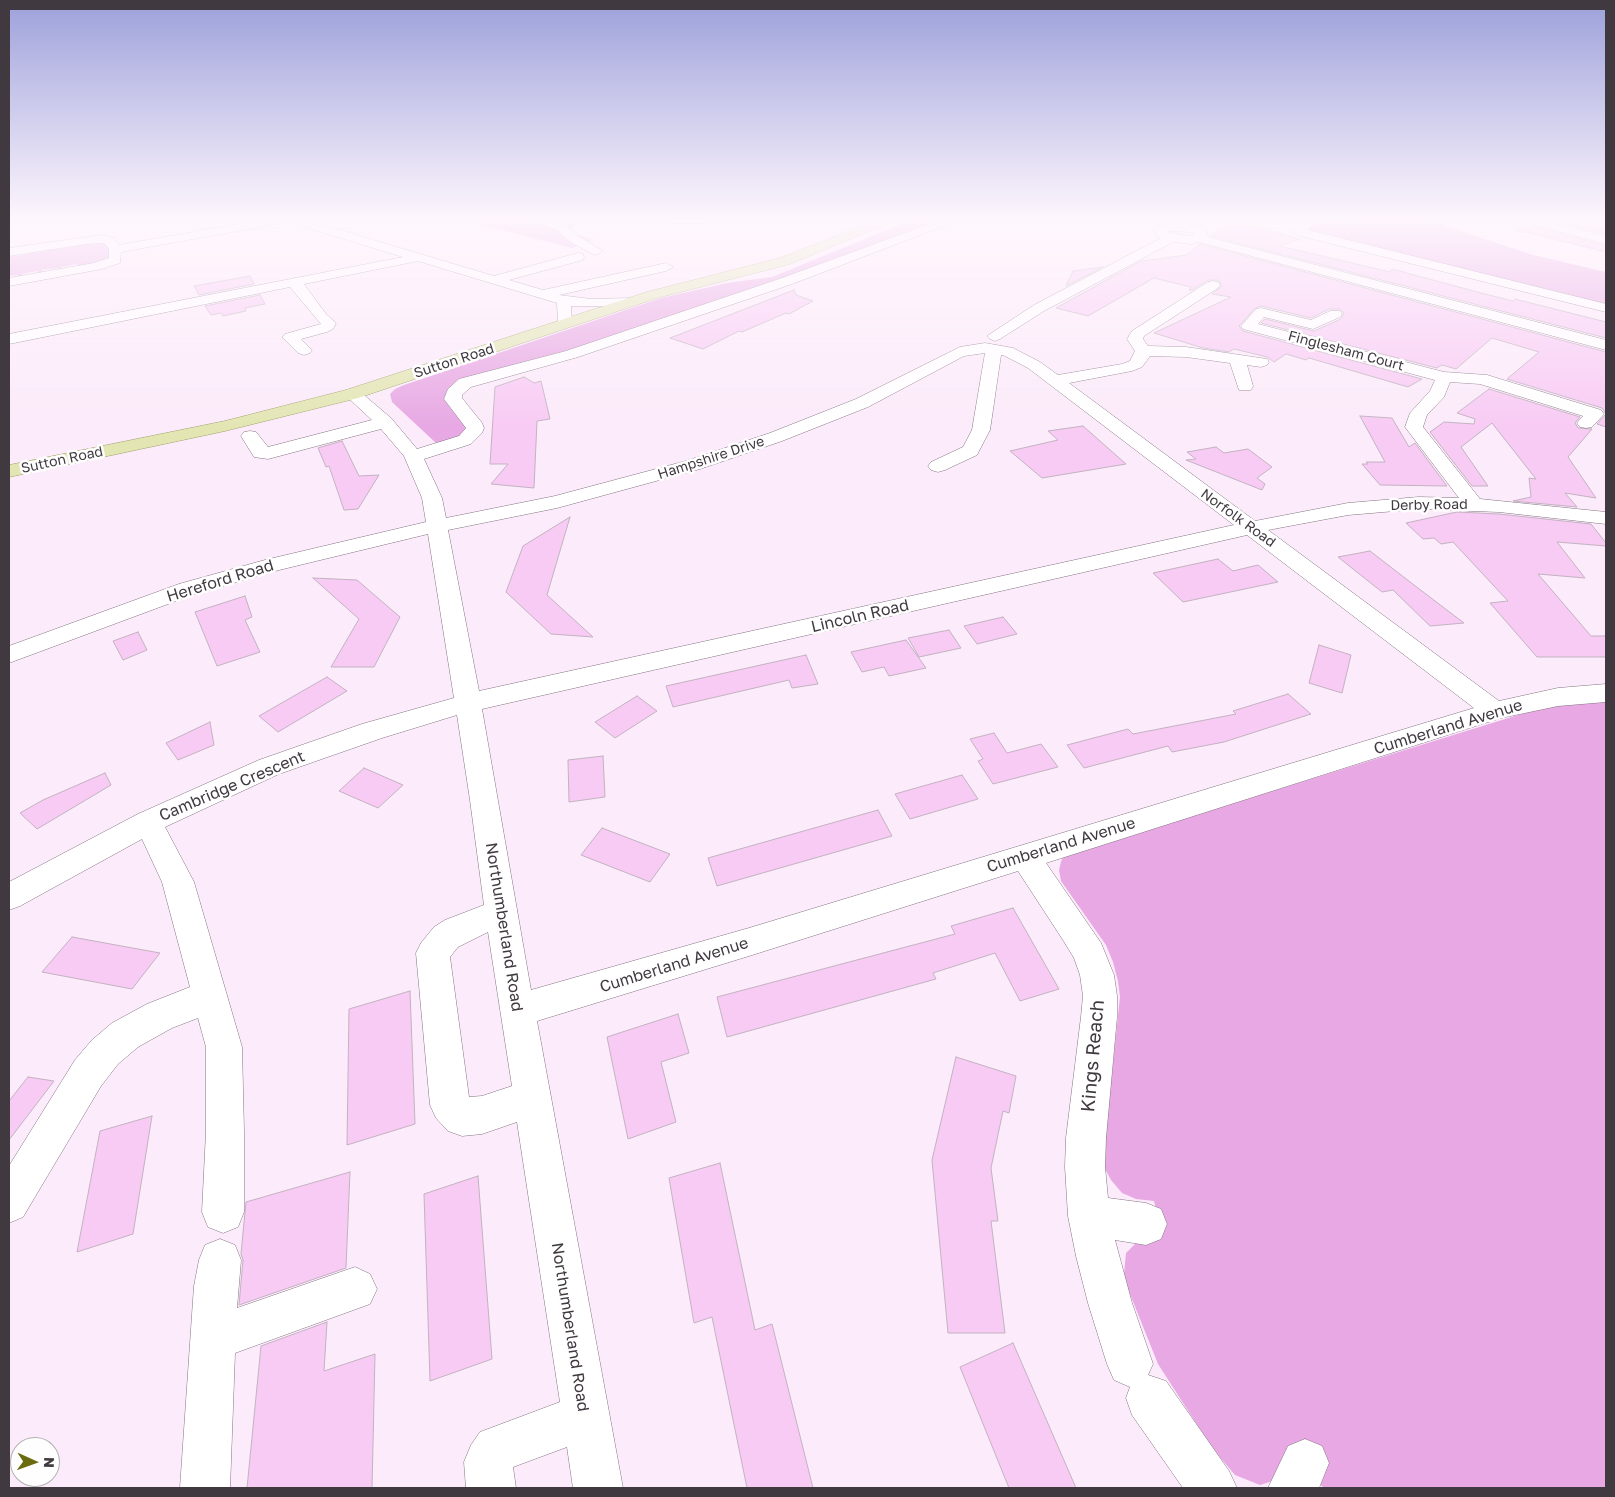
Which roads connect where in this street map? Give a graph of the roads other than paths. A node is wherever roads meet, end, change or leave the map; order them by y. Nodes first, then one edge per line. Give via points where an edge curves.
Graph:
1 (264, 289) edge
2 (300, 289) edge
3 (526, 289) edge
4 (568, 289) edge
5 (680, 289) edge
6 (764, 289) edge
7 (1075, 289) edge
8 (1207, 289) edge
9 (1391, 289) edge
10 (1468, 289) edge
11 (1528, 289) edge
12 (545, 294) junction
13 (564, 301) junction
14 (631, 302) junction
15 (1448, 304) junction
16 (1606, 308) edge
17 (1335, 314) dead end
18 (565, 324) junction
19 (9, 339) edge
20 (1222, 341) dead end
21 (994, 343) junction
22 (1606, 345) edge
23 (972, 349) joint
24 (304, 350) dead end
25 (1143, 351) junction
26 (1237, 358) junction
27 (1444, 377) junction
28 (1055, 381) junction
29 (1245, 386) dead end
30 (352, 394) junction
31 (385, 422) junction
32 (1586, 423) dead end
33 (250, 436) dead end
34 (413, 456) junction
35 (938, 466) dead end
36 (9, 471) edge
37 (1474, 504) junction
38 (1606, 518) edge
39 (437, 526) junction
40 (1252, 528) junction
41 (9, 655) edge
42 (1606, 693) edge
43 (467, 703) junction
44 (1495, 711) junction
45 (148, 822) junction
46 (1024, 856) junction
47 (9, 897) edge
48 (501, 912) junction
49 (210, 994) junction
50 (518, 1010) junction
51 (532, 1098) junction
52 (9, 1203) edge
53 (223, 1212) dead end
54 (1089, 1216) junction
55 (1146, 1224) dead end
56 (220, 1260) dead end
57 (355, 1289) dead end
58 (214, 1338) junction
59 (584, 1417) junction
60 (205, 1488) edge
61 (491, 1488) edge
62 (598, 1488) edge
63 (1212, 1488) edge

1 - 19 street
2 - 24 street via 329,323 322,329 290,337
3 - 12 street
4 - 12 street
5 - 14 main road, Sutton Road
6 - 34 street, Sutton Road via 581,351 465,383 454,393 453,399 473,423 473,433 465,440
7 - 21 street via 1039,308
8 - 25 street via 1137,334 1134,339
9 - 15 street
10 - 15 street
11 - 16 street
12 - 13 street
13 - 14 street
13 - 18 street
14 - 18 main road, Sutton Road
15 - 22 street
17 - 27 street, Finglesham Court via 1313,325 1261,312 1243,328
18 - 30 main road, Sutton Road
20 - 26 street via 1258,358
21 - 23 street, Norfolk Road
21 - 28 street, Norfolk Road
21 - 35 street via 981,430 970,451
23 - 39 street, Hampshire Drive via 951,356 862,403 739,450 584,496
25 - 26 street
25 - 28 street via 1136,364 1126,368
26 - 29 street
27 - 32 street, Finglesham Court via 1480,379 1595,414
27 - 37 street via 1438,393 1419,413 1414,427
28 - 40 street, Norfolk Road
30 - 31 street, Northumberland Road
30 - 36 main road, Sutton Road via 225,426
31 - 33 street via 268,452 261,452
31 - 34 street, Northumberland Road
34 - 39 street, Northumberland Road via 432,498
37 - 38 street, Derby Road
37 - 40 street, Derby Road via 1348,509
39 - 41 street, Hereford Road via 187,589
39 - 43 street, Northumberland Road
40 - 43 street, Lincoln Road
40 - 44 street, Norfolk Road
42 - 44 street, Cumberland Avenue via 1558,697
43 - 45 street, Cambridge Crescent via 372,731 269,767
43 - 48 street, Northumberland Road
44 - 46 street, Cumberland Avenue
45 - 47 street, Cambridge Crescent
45 - 49 street via 178,882
46 - 50 street, Cumberland Avenue
46 - 54 street, Kings Reach via 1089,953 1097,976 1099,1017 1084,1167
48 - 50 street, Northumberland Road
48 - 51 street via 457,930 446,937 433,953 449,1106 462,1117 482,1115
49 - 52 street via 124,1035 106,1052 88,1073
49 - 53 street via 224,1047
50 - 51 street, Northumberland Road
51 - 59 street, Northumberland Road
54 - 55 street
54 - 63 street, Kings Reach via 1110,1304 1140,1381
56 - 58 street
57 - 58 street
58 - 60 street
59 - 61 street via 497,1449 488,1462
59 - 62 street, Northumberland Road

